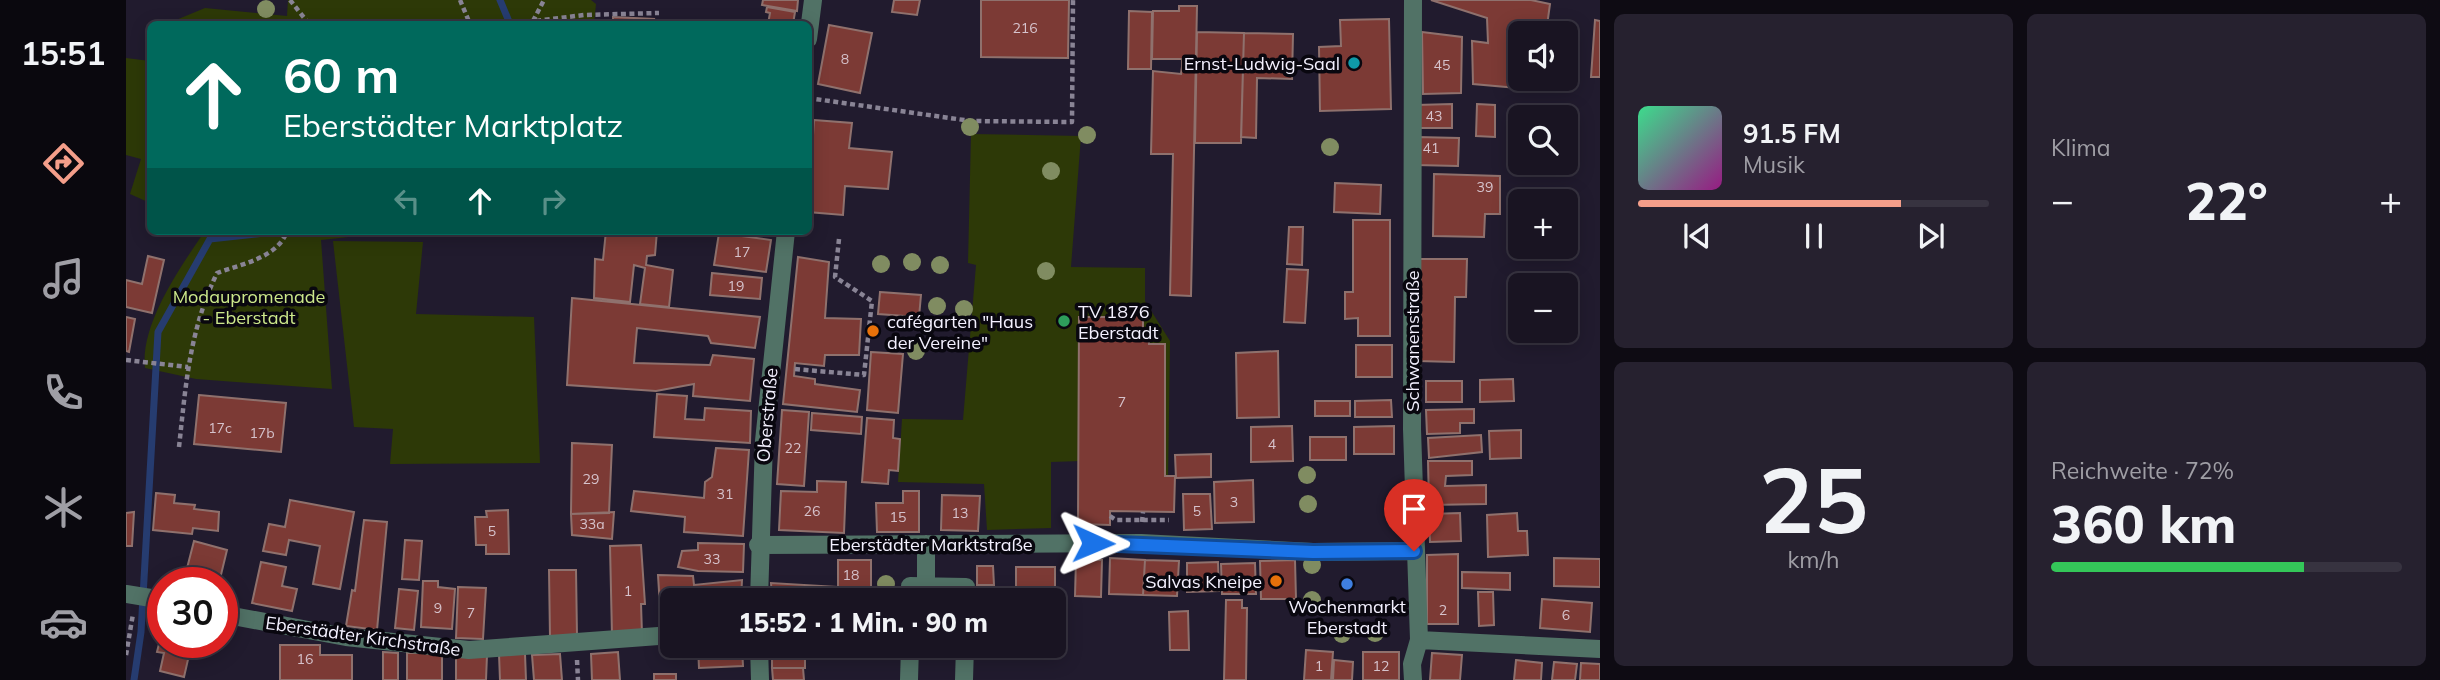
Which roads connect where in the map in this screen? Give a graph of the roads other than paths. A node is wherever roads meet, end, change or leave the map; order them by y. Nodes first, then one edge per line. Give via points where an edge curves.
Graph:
1 (813, 0) edge
2 (1413, 0) edge
3 (810, 21) edge
4 (786, 235) edge
5 (926, 544) junction
6 (758, 545) junction
7 (1414, 551) junction
8 (926, 586) junction
9 (759, 588) edge
10 (910, 588) edge
11 (965, 588) edge
12 (238, 617) edge
13 (660, 636) edge
14 (1419, 640) junction
15 (1600, 649) edge
16 (759, 658) edge
17 (909, 658) edge
18 (965, 658) edge
19 (760, 680) edge
20 (909, 680) edge
21 (964, 680) edge
22 (1413, 680) edge

1 - 3 street
2 - 7 street, Schwanenstraße
4 - 6 street, Oberstraße
5 - 6 street, Eberstädter Marktstraße
5 - 7 street, Eberstädter Marktstraße via 1141,543 1313,552
5 - 8 street
6 - 9 street, Oberstraße
7 - 14 street, Schwanenstraße
8 - 10 street
8 - 11 street
12 - 13 street, Eberstädter Kirchstraße via 346,637 469,650
14 - 15 street
14 - 22 street, Schwanenstraße
16 - 19 street
17 - 20 street
18 - 21 street

